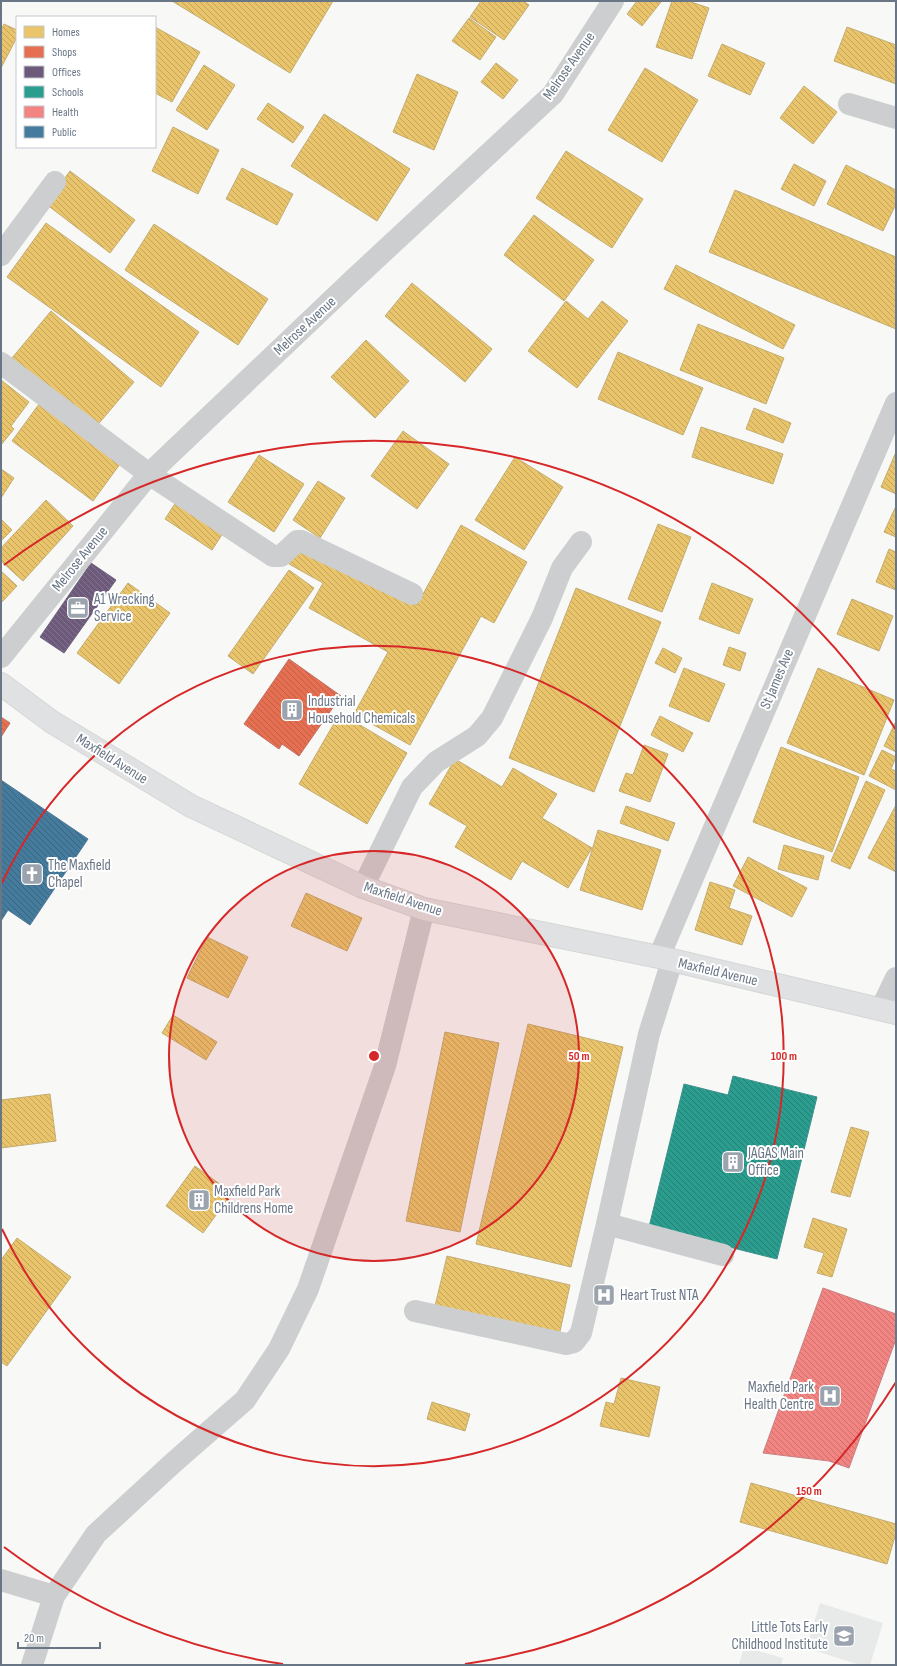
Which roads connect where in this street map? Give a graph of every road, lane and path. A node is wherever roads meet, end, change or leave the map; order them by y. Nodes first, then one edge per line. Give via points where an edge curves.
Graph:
1 (613, 1) edge
2 (849, 104) dead end
3 (896, 118) edge
4 (55, 182) dead end
5 (1, 255) edge
6 (1, 363) edge
7 (896, 403) edge
8 (149, 474) junction
9 (581, 542) dead end
10 (412, 594) dead end
11 (1, 657) edge
12 (1, 684) edge
13 (363, 886) junction
14 (424, 909) junction
15 (665, 959) junction
16 (896, 978) edge
17 (889, 1011) edge
18 (607, 1224) junction
19 (723, 1254) dead end
20 (415, 1311) dead end
21 (1, 1580) edge
22 (54, 1596) junction
23 (32, 1665) edge

1 - 8 street, Melrose Avenue via 553,94
2 - 3 street
4 - 5 street
6 - 8 street
7 - 15 street, St James Ave
8 - 10 street via 273,556 281,556 301,540
8 - 11 street, Melrose Avenue
9 - 13 street via 562,568 542,618 492,718 477,736 436,762 412,788
12 - 13 main road, Maxfield Avenue via 52,722 190,806
13 - 14 main road, Maxfield Avenue
14 - 15 main road, Maxfield Avenue
14 - 22 street via 385,1066 308,1289 279,1349 245,1400 173,1462 96,1534
15 - 17 main road, Maxfield Avenue
15 - 18 street, St James Ave
16 - 17 street
18 - 19 street
18 - 20 street, St James Ave via 581,1333 574,1342 566,1344
21 - 22 street
22 - 23 street

